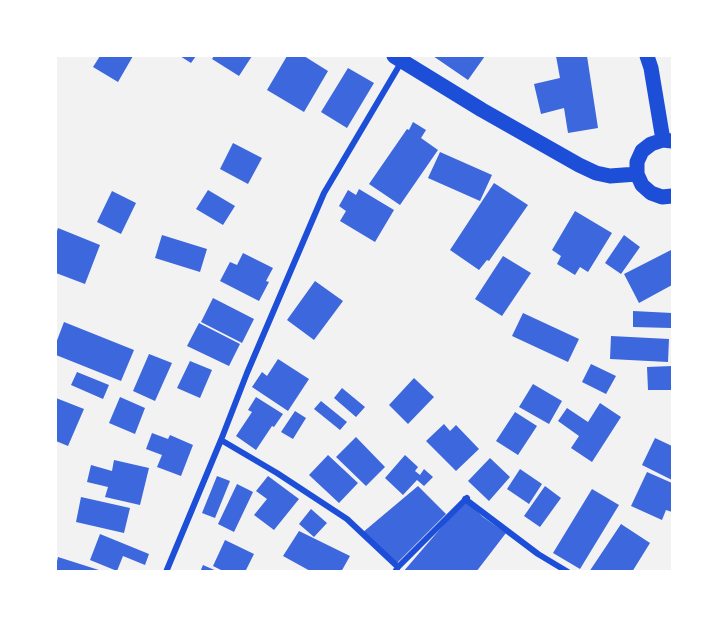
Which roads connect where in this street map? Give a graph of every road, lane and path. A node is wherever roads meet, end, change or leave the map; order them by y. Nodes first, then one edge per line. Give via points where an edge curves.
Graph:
1 (647, 56) edge
2 (398, 58) edge
3 (668, 140) edge
4 (637, 174) junction
5 (672, 196) edge
6 (221, 440) junction
7 (397, 569) edge
8 (166, 572) edge
9 (568, 572) edge

1 - 3 main road
2 - 4 main road via 579,165 610,176
2 - 6 street via 324,193
3 - 4 main road via 642,151
4 - 5 main road via 651,193
6 - 7 street via 347,519
6 - 8 street
7 - 9 street via 466,498 538,554

